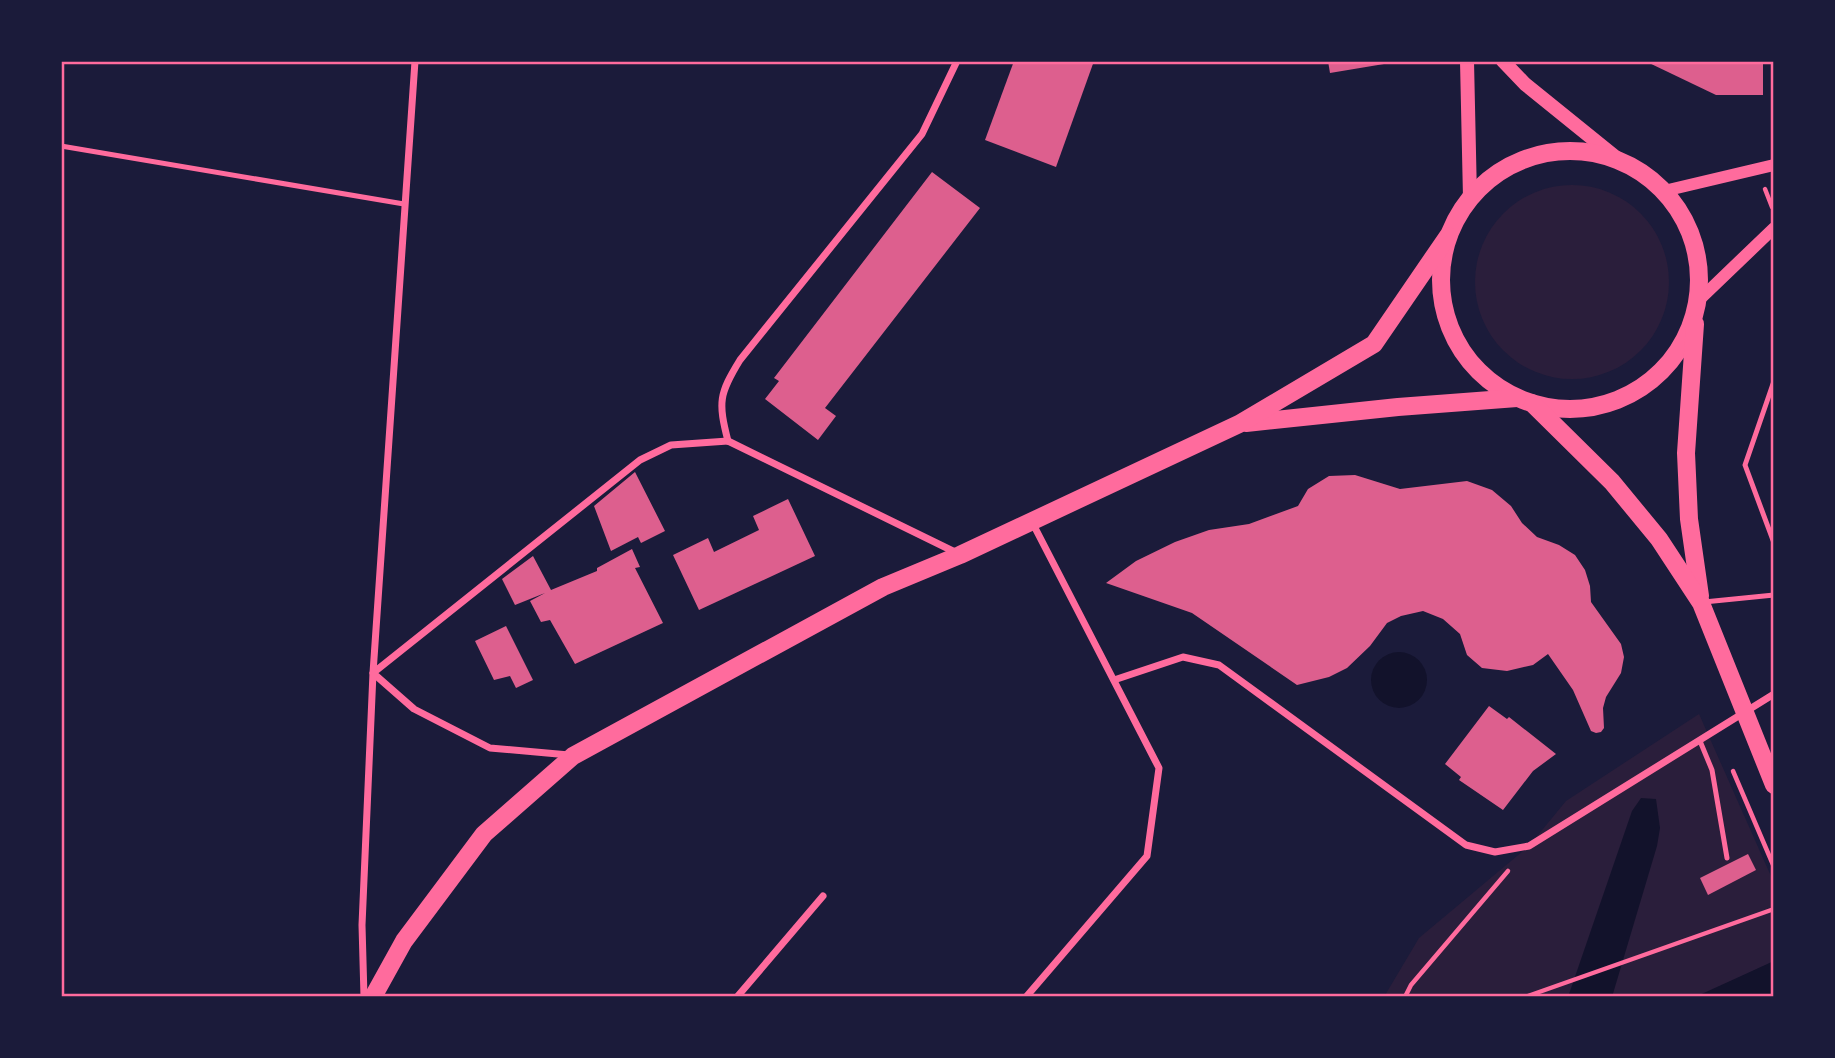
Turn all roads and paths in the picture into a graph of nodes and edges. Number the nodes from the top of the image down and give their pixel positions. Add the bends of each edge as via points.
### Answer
1 (415, 61) edge
2 (957, 61) edge
3 (1467, 61) edge
4 (1503, 61) edge
5 (61, 146) edge
6 (1619, 160) junction
7 (1774, 165) edge
8 (1664, 191) junction
9 (1469, 198) junction
10 (404, 204) junction
11 (1774, 228) edge
12 (1448, 236) junction
13 (1697, 306) junction
14 (1774, 381) edge
15 (1525, 400) junction
16 (1239, 424) junction
17 (729, 441) junction
18 (1032, 521) junction
19 (1774, 543) edge
20 (960, 555) junction
21 (1774, 595) edge
22 (1701, 603) junction
23 (373, 673) junction
24 (1114, 680) junction
25 (1774, 694) edge
26 (1716, 731) junction
27 (1700, 741) junction
28 (573, 756) junction
29 (1774, 785) edge
30 (1529, 846) junction
31 (1727, 858) dead end
32 (1774, 867) edge
33 (823, 896) dead end
34 (1774, 909) edge
35 (364, 997) edge
36 (373, 997) edge
37 (737, 997) edge
38 (1026, 997) edge
39 (1405, 997) edge
40 (1525, 997) edge

1 - 10 street
2 - 17 street via 922,134 723,387 721,415
3 - 9 main road
4 - 6 main road
5 - 10 lane
6 - 8 main road
6 - 9 main road via 1579,151 1538,155 1500,171
7 - 8 street
8 - 13 main road via 1686,223 1698,261
9 - 12 main road
10 - 23 street
11 - 13 street
12 - 15 main road via 1440,273 1444,312 1459,348 1485,377
12 - 16 main road via 1374,344
13 - 15 main road via 1679,350 1651,381 1614,401 1573,409
13 - 22 main road via 1686,453 1689,519
14 - 19 lane via 1745,465
15 - 16 main road via 1398,407
15 - 22 main road via 1612,482 1659,539
16 - 18 main road
17 - 20 street
17 - 23 street via 671,445 640,460
18 - 20 main road
18 - 24 street
20 - 28 main road via 883,587
21 - 22 lane
22 - 29 main road
23 - 28 street via 414,709 490,748
23 - 35 street via 362,925
24 - 30 street via 1183,657 1219,665 1466,845 1495,852
24 - 38 street via 1159,768 1147,856
25 - 26 street
26 - 27 street
26 - 32 path
27 - 30 street
27 - 31 lane via 1712,770
28 - 36 main road via 484,834 404,941
30 - 39 path
33 - 37 street
34 - 40 path

